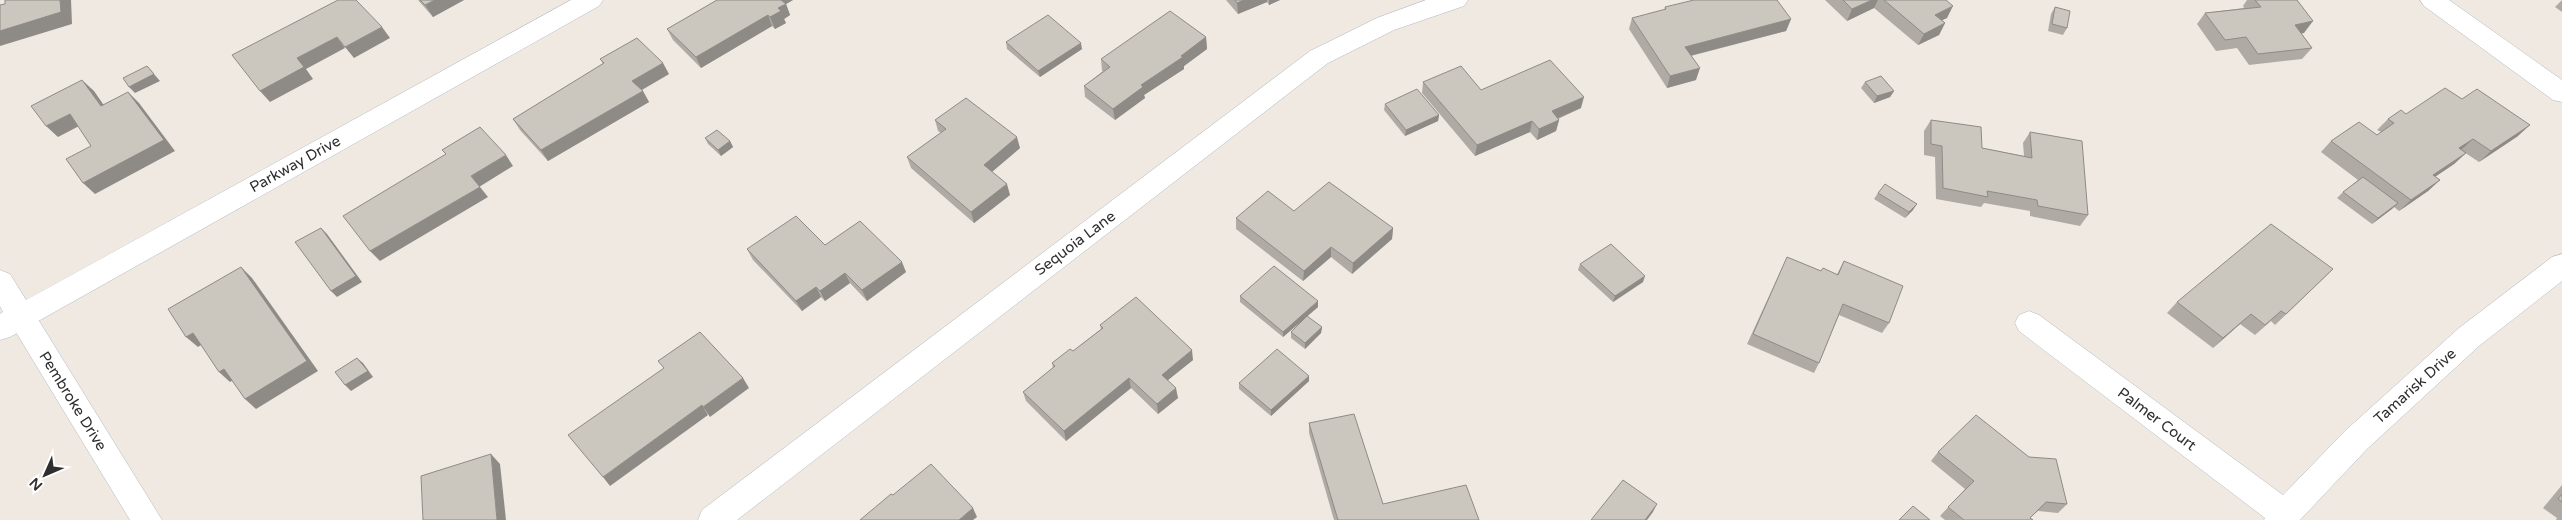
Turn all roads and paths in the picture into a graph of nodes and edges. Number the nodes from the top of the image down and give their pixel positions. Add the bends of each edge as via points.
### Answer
1 (591, 0) edge
2 (1456, 0) edge
3 (2432, 0) edge
4 (2562, 93) edge
5 (2562, 265) edge
6 (0, 282) edge
7 (11, 322) edge
8 (2029, 323) dead end
9 (2282, 517) edge
10 (147, 520) edge
11 (713, 520) edge

1 - 7 street, Parkway Drive
2 - 11 street, Sequoia Lane via 1372,28 1319,57
3 - 4 street
5 - 9 street, Tamarisk Drive via 2469,337 2356,440
6 - 7 street, Pembroke Drive
7 - 10 street, Pembroke Drive
8 - 9 street, Palmer Court

